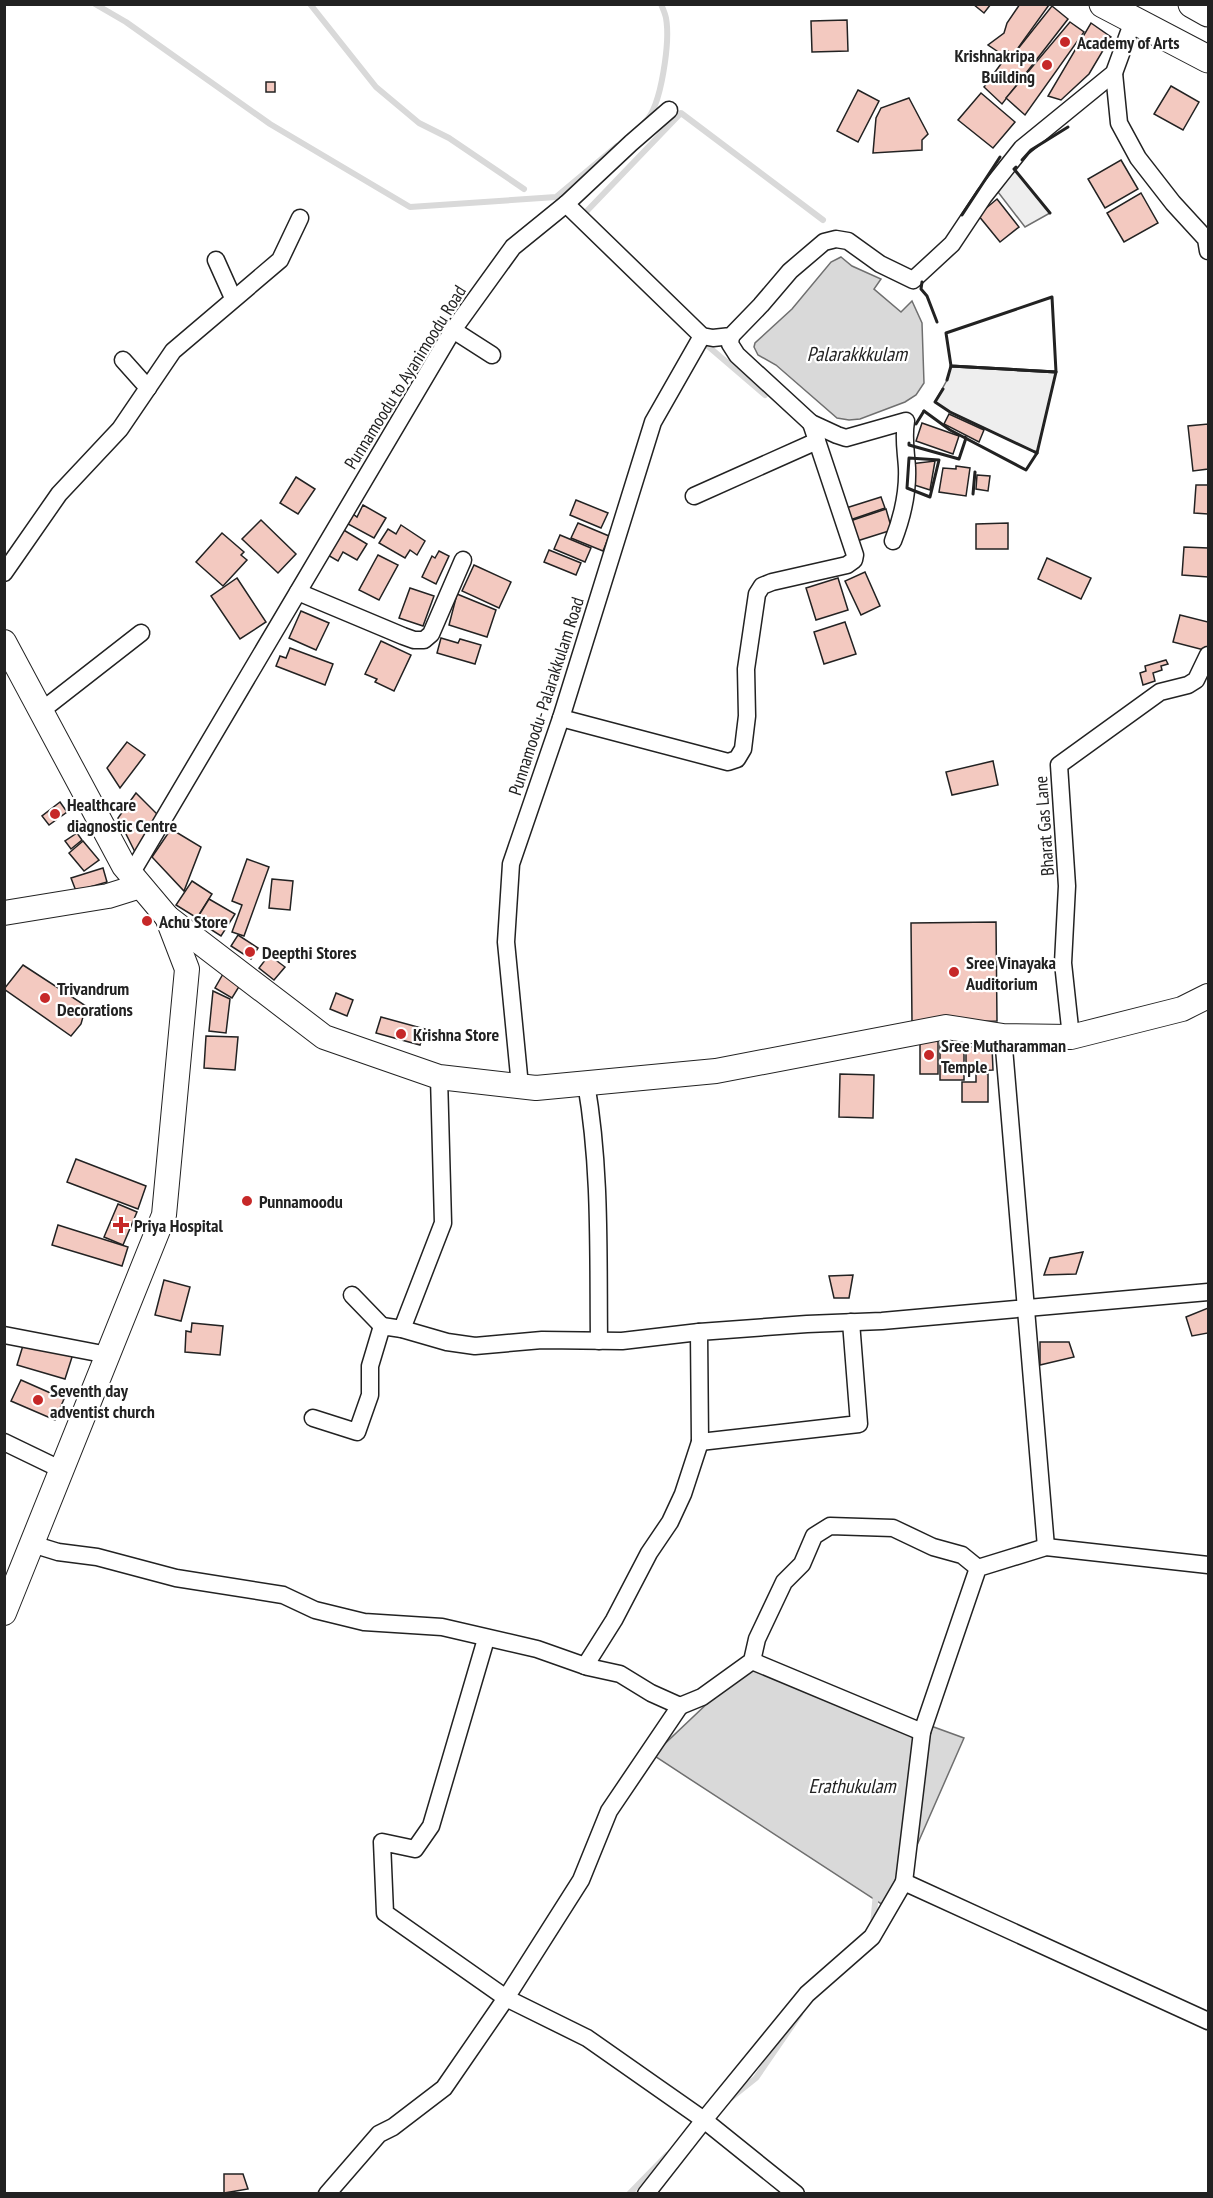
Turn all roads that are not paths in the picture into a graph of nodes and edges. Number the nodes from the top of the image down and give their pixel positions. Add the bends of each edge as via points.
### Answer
1 (1103, 4) edge
2 (1192, 4) edge
3 (1209, 13) edge
4 (1133, 21) junction
5 (1209, 59) edge
6 (1114, 73) junction
7 (669, 110) dead end
8 (566, 204) junction
9 (300, 218) dead end
10 (1209, 251) edge
11 (216, 260) dead end
12 (233, 298) junction
13 (453, 330) junction
14 (731, 336) junction
15 (699, 341) junction
16 (492, 355) dead end
17 (123, 360) dead end
18 (148, 388) junction
19 (811, 423) junction
20 (817, 441) junction
21 (694, 496) dead end
22 (893, 541) dead end
23 (464, 560) dead end
24 (4, 573) edge
25 (298, 592) junction
26 (141, 633) dead end
27 (4, 642) edge
28 (1209, 655) edge
29 (41, 711) junction
30 (561, 718) junction
31 (136, 880) junction
32 (4, 913) edge
33 (167, 917) junction
34 (1209, 996) edge
35 (1003, 1036) junction
36 (1071, 1037) junction
37 (439, 1077) junction
38 (586, 1083) junction
39 (520, 1086) junction
40 (1209, 1292) edge
41 (352, 1295) dead end
42 (1027, 1309) junction
43 (851, 1322) junction
44 (382, 1326) junction
45 (402, 1329) junction
46 (699, 1332) junction
47 (4, 1335) edge
48 (599, 1341) junction
49 (108, 1354) junction
50 (312, 1418) dead end
51 (4, 1442) edge
52 (700, 1442) junction
53 (62, 1470) junction
54 (32, 1544) junction
55 (1046, 1547) junction
56 (1209, 1565) edge
57 (978, 1568) junction
58 (4, 1613) edge
59 (486, 1639) junction
60 (752, 1661) junction
61 (585, 1666) junction
62 (680, 1706) junction
63 (922, 1732) junction
64 (904, 1882) junction
65 (506, 1998) junction
66 (1209, 2021) edge
67 (704, 2120) junction
68 (327, 2193) edge
69 (646, 2193) edge
70 (796, 2193) edge

1 - 4 main road
2 - 3 main road
4 - 5 main road
4 - 6 street
6 - 10 street via 1119,123 1138,158 1206,239
6 - 14 street via 1022,148 952,244 918,278 910,279 890,269 848,241 824,242 790,271
7 - 8 street, Punnamoodu to Ayanimoodu Road
8 - 13 street, Punnamoodu to Ayanimoodu Road via 513,247
8 - 15 street
9 - 12 street via 280,260
11 - 12 street
12 - 18 street via 173,351
13 - 16 street
13 - 25 street, Punnamoodu to Ayanimoodu Road
14 - 15 street
14 - 19 street via 730,344 737,355
15 - 30 street, Punnamoodu- Palarakkulam Road via 652,422
17 - 18 street
18 - 24 street via 120,429 60,494
19 - 20 street
19 - 22 street via 846,438 906,421 906,494
20 - 21 street
20 - 30 street via 854,560 847,565 772,582 762,586 757,594 746,669 745,738 737,759 728,762
23 - 25 street via 431,634 424,640 403,636
25 - 31 street, Punnamoodu to Ayanimoodu Road
26 - 29 street
27 - 29 main road
28 - 36 street, Bharat Gas Lane via 1196,680 1160,692 1059,765 1067,886 1063,963
29 - 31 main road via 124,866
30 - 39 street, Punnamoodu- Palarakkulam Road via 511,864 506,942
31 - 32 main road via 108,896
31 - 33 main road
33 - 37 main road via 324,1037
33 - 49 main road via 188,969 164,1215
34 - 36 main road via 1182,1009
35 - 36 main road
35 - 38 main road via 946,1027 716,1071
35 - 42 street
37 - 39 main road
37 - 45 street via 443,1223
38 - 39 main road
38 - 48 street via 596,1166
40 - 42 street
41 - 44 street
42 - 43 street
42 - 55 street
43 - 46 street
43 - 52 street via 859,1424
44 - 45 street
44 - 50 street via 370,1366 370,1395 357,1432
45 - 48 street via 475,1346 542,1340
46 - 48 street
46 - 52 street
47 - 49 street
49 - 53 main road
51 - 53 street
52 - 61 street via 670,1522
53 - 54 main road
54 - 58 main road
54 - 59 street via 176,1578 283,1595 315,1610 364,1622 442,1627
55 - 56 street
55 - 57 street
57 - 60 street via 962,1555 933,1547 893,1528 830,1526 814,1536 802,1564 784,1582
57 - 63 street
59 - 61 street
59 - 65 street via 431,1826 415,1849 382,1842 385,1913
60 - 62 street via 702,1697
60 - 63 street
61 - 62 street via 620,1674
62 - 65 street via 609,1811 581,1880
63 - 64 street
64 - 66 street
64 - 67 street via 872,1937 807,1994
65 - 67 street via 587,2038
65 - 68 street via 444,2088 379,2134
67 - 69 street
67 - 70 street

